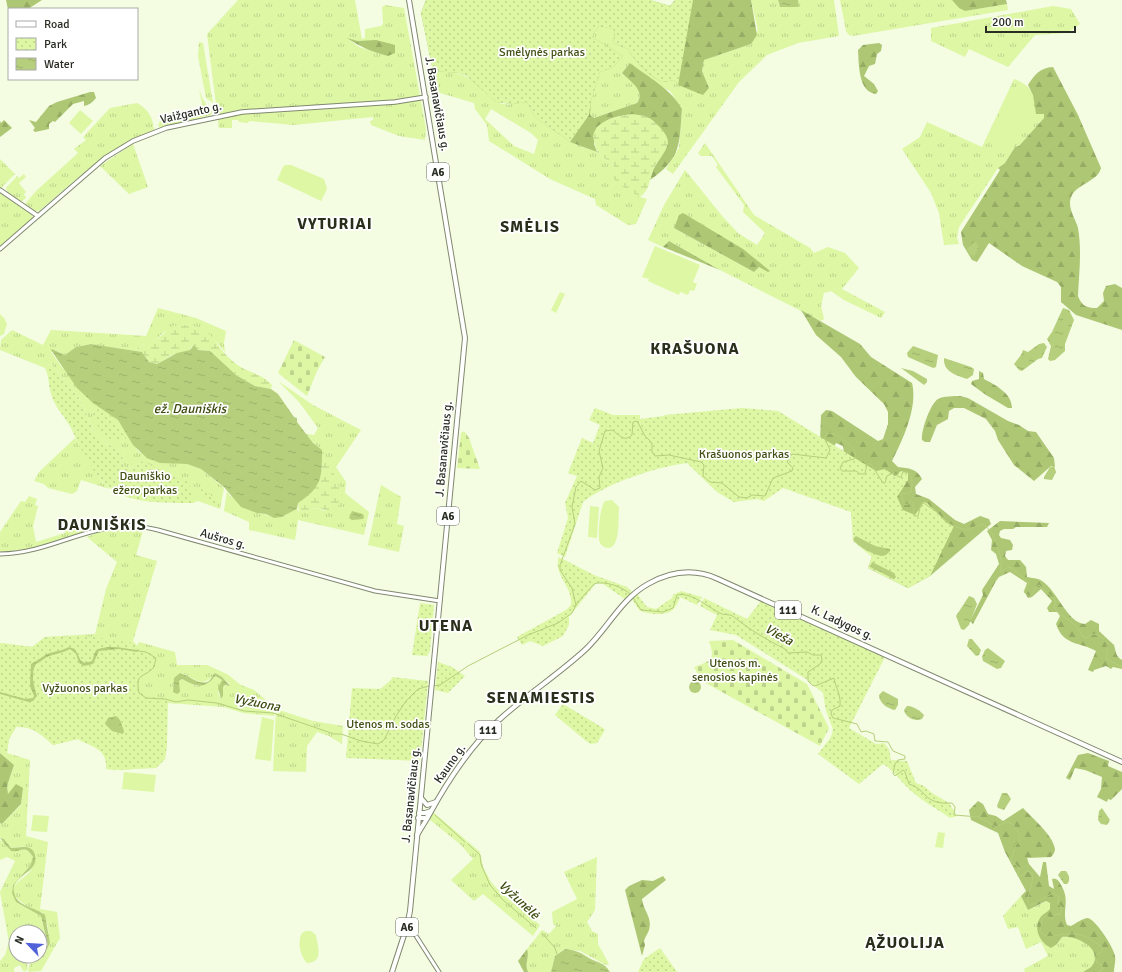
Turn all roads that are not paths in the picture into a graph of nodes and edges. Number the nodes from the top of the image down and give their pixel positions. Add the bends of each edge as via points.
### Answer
1 (409, 0) edge
2 (426, 97) junction
3 (0, 190) edge
4 (38, 216) junction
5 (0, 249) edge
6 (0, 554) edge
7 (440, 601) junction
8 (534, 691) joint
9 (1122, 762) edge
10 (420, 798) junction
11 (437, 802) junction
12 (432, 809) junction
13 (418, 813) junction
14 (429, 815) junction
15 (418, 818) junction
16 (417, 835) junction
17 (407, 926) junction
18 (392, 972) edge
19 (439, 972) edge

1 - 2 main road, J. Basanavičiaus g. / A6
2 - 4 main road, Vaižganto g. via 382,103 242,112 162,129 133,140 105,158
2 - 7 main road, J. Basanavičiaus g. / A6 via 465,338
3 - 4 main road
4 - 5 street, Vaižganto g.
6 - 7 street, Aušros g. via 40,549 111,527 139,526 374,592
7 - 10 main road, J. Basanavičiaus g. / A6
8 - 9 main road, K. Ladygos g. / 111 via 585,650 629,598 649,583 686,571 701,572 815,621
8 - 11 main road, Kauno g. / 111 via 488,730 464,760
10 - 11 main road, Kauno g. via 427,805
10 - 13 main road, J. Basanavičiaus g. / A6
11 - 12 main road, Kauno g. / 111
12 - 13 main road via 425,814
12 - 14 main road, Kauno g.
13 - 15 main road, J. Basanavičiaus g. / A6
14 - 15 main road via 426,818
14 - 16 main road, Kauno g.
15 - 16 main road, J. Basanavičiaus g. / A6
16 - 17 main road, J. Basanavičiaus g. / A6
17 - 18 main road, J. Basanavičiaus g. / A6
17 - 19 street via 411,928

